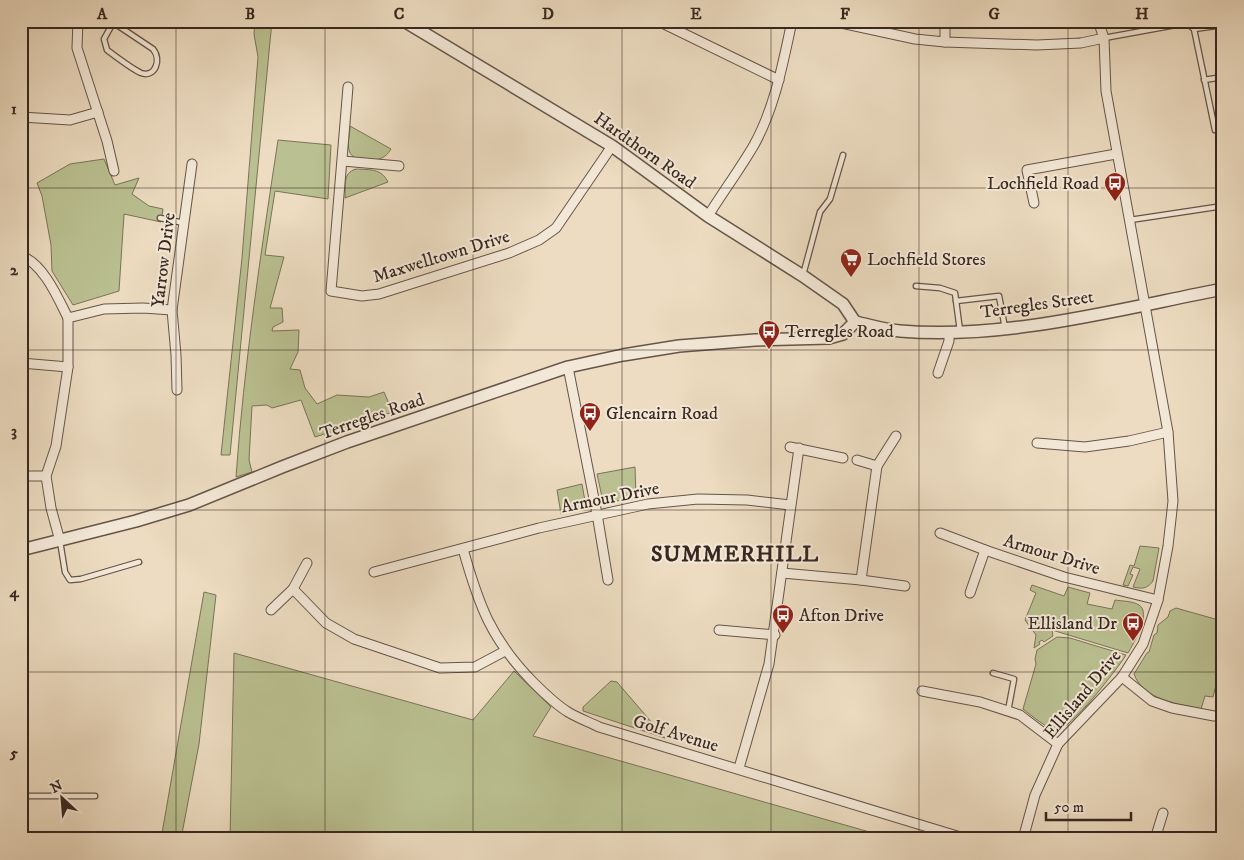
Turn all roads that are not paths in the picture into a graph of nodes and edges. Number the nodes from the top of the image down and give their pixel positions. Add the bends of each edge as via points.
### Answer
1 (78, 21) edge
2 (404, 21) edge
3 (658, 21) edge
4 (792, 21) edge
5 (832, 21) edge
6 (945, 21) edge
7 (1098, 21) edge
8 (114, 22) edge
9 (1223, 24) edge
10 (1194, 30) junction
11 (1104, 38) junction
12 (945, 42) junction
13 (1223, 77) edge
14 (780, 80) junction
15 (1204, 80) junction
16 (348, 87) dead end
17 (98, 112) junction
18 (21, 118) edge
19 (1215, 130) dead end
20 (612, 146) junction
21 (1116, 154) junction
22 (843, 155) dead end
23 (343, 161) junction
24 (192, 164) dead end
25 (399, 166) dead end
26 (114, 171) dead end
27 (1034, 203) dead end
28 (1223, 206) edge
29 (708, 216) junction
30 (160, 218) dead end
31 (1128, 221) junction
32 (184, 223) junction
33 (21, 256) edge
34 (803, 276) junction
35 (916, 286) dead end
36 (1223, 289) edge
37 (956, 301) junction
38 (1144, 304) junction
39 (172, 310) junction
40 (68, 318) junction
41 (855, 322) junction
42 (1005, 328) junction
43 (955, 332) junction
44 (21, 363) edge
45 (68, 367) junction
46 (568, 367) junction
47 (938, 373) dead end
48 (177, 390) dead end
49 (1168, 432) junction
50 (896, 436) dead end
51 (1037, 443) dead end
52 (843, 458) dead end
53 (857, 460) dead end
54 (877, 466) junction
55 (21, 476) edge
56 (46, 476) junction
57 (790, 505) junction
58 (598, 514) junction
59 (940, 532) dead end
60 (60, 541) junction
61 (463, 549) junction
62 (21, 550) edge
63 (985, 550) junction
64 (139, 562) dead end
65 (308, 563) dead end
66 (374, 572) dead end
67 (782, 573) junction
68 (608, 580) dead end
69 (861, 580) junction
70 (906, 586) dead end
71 (293, 589) junction
72 (970, 592) dead end
73 (1158, 600) junction
74 (271, 610) dead end
75 (719, 630) dead end
76 (774, 636) junction
77 (505, 651) junction
78 (993, 673) dead end
79 (1122, 677) junction
80 (922, 691) dead end
81 (1008, 711) junction
82 (1214, 716) dead end
83 (1058, 744) junction
84 (739, 768) junction
85 (21, 796) edge
86 (96, 796) dead end
87 (1163, 813) dead end
88 (967, 839) edge
89 (1023, 839) edge
90 (1155, 839) edge

1 - 17 street via 77,48
2 - 20 street, Hardthorn Road
3 - 14 street
4 - 14 street
5 - 12 street via 915,39
6 - 12 street
7 - 11 street
8 - 8 lane via 104,39 107,50 140,72 153,70 158,60 153,49
9 - 10 lane
10 - 11 lane via 1188,24 1181,24
10 - 15 lane
11 - 12 street via 1081,43 1037,45
11 - 21 street via 1106,91
13 - 15 lane
14 - 29 street via 754,144
15 - 19 lane
16 - 23 street, Maxwelltown Drive
17 - 18 street via 70,120
17 - 26 street
20 - 23 street, Maxwelltown Drive via 556,228 538,240 459,270 362,296 332,291
20 - 29 street, Hardthorn Road
21 - 27 street via 1027,170
21 - 31 street
22 - 34 lane via 830,198 820,212
23 - 25 street
24 - 32 street, Yarrow Drive
28 - 31 lane
29 - 34 street, Hardthorn Road
30 - 32 lane
31 - 38 street
32 - 39 street, Yarrow Drive
33 - 40 street via 35,263
34 - 41 street, Hardthorn Road via 843,304
35 - 37 lane via 955,293
36 - 38 street, Terregles Street
37 - 42 lane via 999,296
37 - 43 lane
38 - 42 street, Terregles Street via 1032,326
38 - 49 street, Ellisland Drive
39 - 40 street via 104,309
39 - 48 street, Yarrow Drive
40 - 45 street
41 - 43 street, Terregles Street via 898,331
41 - 46 street, Terregles Road via 843,334 829,338 679,346
42 - 43 street, Terregles Street
43 - 47 street
44 - 45 street
45 - 56 street via 56,446
46 - 58 street
46 - 60 street, Terregles Road via 347,442 189,506
49 - 51 street via 1085,447
49 - 73 street, Ellisland Drive via 1173,501
50 - 54 street
52 - 57 street via 794,447
53 - 54 street
54 - 69 street
55 - 56 street
56 - 60 street
57 - 58 street, Armour Drive via 698,499
57 - 67 street
58 - 61 street, Armour Drive
58 - 68 street
59 - 63 street, Armour Drive
60 - 62 street, Terregles Road
60 - 64 lane via 65,572 70,580
61 - 66 street, Armour Drive
61 - 77 street, Golf Avenue via 476,596
63 - 72 street
63 - 73 street, Armour Drive via 1064,576
65 - 71 street
67 - 69 street
67 - 76 street
69 - 70 street
71 - 74 street
71 - 77 street via 326,622 354,639 440,668 475,667
73 - 79 street, Ellisland Drive via 1143,644
75 - 76 street
76 - 84 street via 770,664
77 - 84 street, Golf Avenue via 549,698 599,727
78 - 81 lane via 1014,679
79 - 82 street via 1152,701
79 - 83 street, Ellisland Drive
80 - 81 street
81 - 83 street via 1020,715
83 - 89 street, Ellisland Drive via 1035,794
84 - 88 street, Golf Avenue
85 - 86 lane
87 - 90 street

